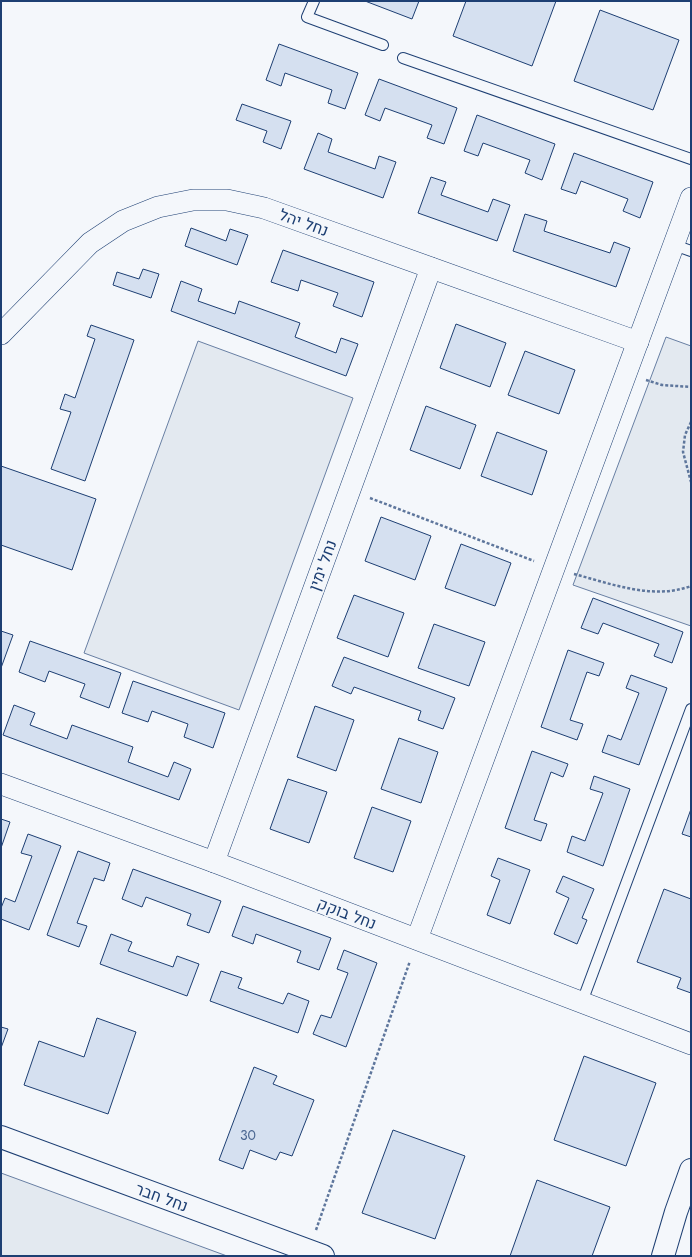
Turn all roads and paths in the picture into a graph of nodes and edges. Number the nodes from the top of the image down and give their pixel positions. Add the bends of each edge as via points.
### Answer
1 (314, 1) edge
2 (383, 45) dead end
3 (403, 58) dead end
4 (691, 159) edge
5 (691, 198) edge
6 (682, 248) edge
7 (431, 268) junction
8 (1, 334) edge
9 (638, 342) junction
10 (626, 374) junction
11 (691, 387) edge
12 (691, 422) edge
13 (691, 482) edge
14 (350, 490) junction
15 (554, 569) junction
16 (691, 586) edge
17 (691, 709) edge
18 (1, 784) edge
19 (214, 862) junction
20 (417, 939) junction
21 (582, 1002) junction
22 (691, 1044) edge
23 (1, 1137) edge
24 (691, 1170) edge
25 (676, 1212) junction
26 (312, 1254) edge
27 (652, 1256) edge
28 (663, 1256) edge

1 - 2 lane via 307,16
3 - 4 lane
5 - 6 street
6 - 9 street
7 - 8 street, נחל יהל via 264,208 227,200 193,200 158,208 123,221 90,243
7 - 9 street, נחל יהל
7 - 14 street, נחל ימין
9 - 10 street
10 - 11 path via 662,385
10 - 15 street
12 - 13 path via 685,435 683,452
14 - 15 path
14 - 19 street, נחל ימין
15 - 16 path via 637,590 658,592
15 - 20 street
17 - 21 lane
18 - 19 street, נחל בוקק
19 - 20 street, נחל בוקק
20 - 21 street, נחל בוקק
20 - 26 path
21 - 22 street, נחל בוקק
23 - 26 street, נחל חבר
24 - 25 street
25 - 27 street
25 - 28 street

